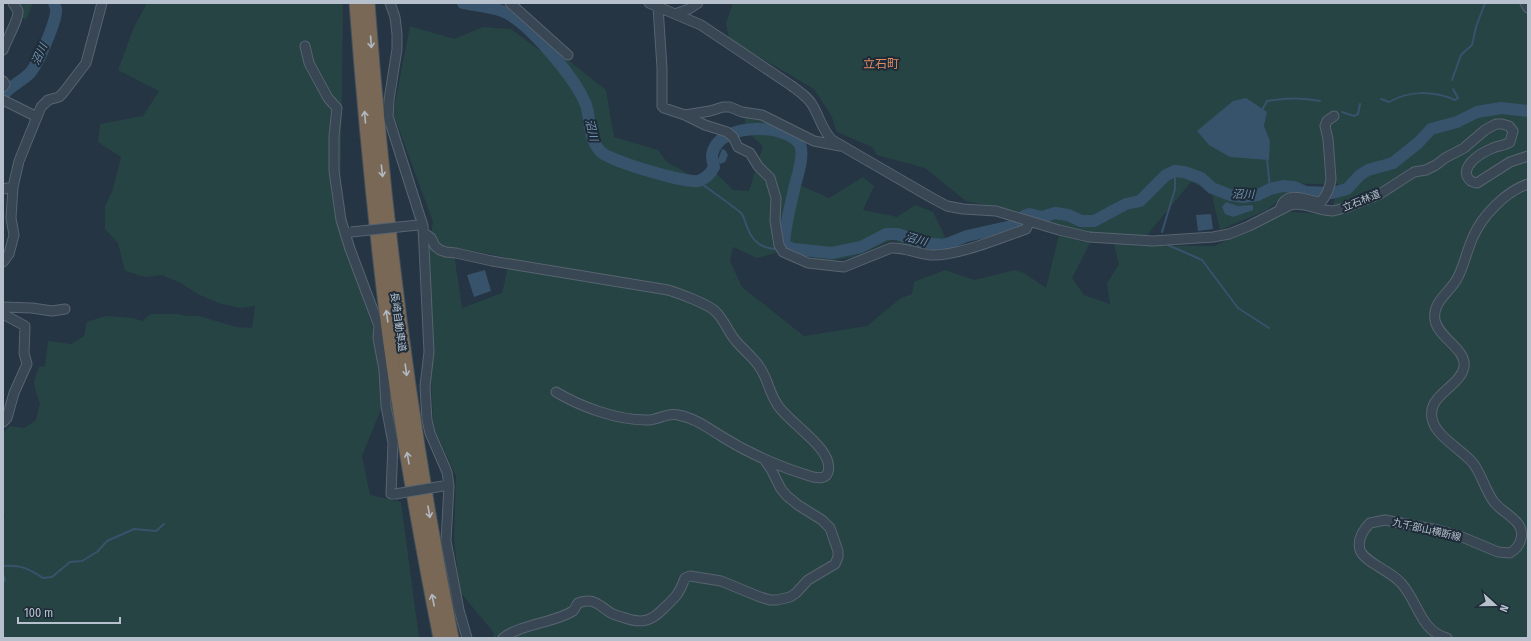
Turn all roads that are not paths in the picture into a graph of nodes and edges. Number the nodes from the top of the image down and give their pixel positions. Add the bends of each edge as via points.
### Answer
1 (13, 3) edge
2 (102, 3) edge
3 (356, 3) edge
4 (368, 3) edge
5 (390, 3) edge
6 (510, 3) edge
7 (649, 3) edge
8 (698, 3) edge
9 (1525, 3) edge
10 (658, 7) junction
11 (1528, 8) edge
12 (675, 14) junction
13 (305, 46) dead end
14 (3, 50) edge
15 (568, 54) dead end
16 (3, 81) edge
17 (3, 87) edge
18 (4, 100) edge
19 (685, 115) junction
20 (1334, 116) dead end
21 (37, 117) junction
22 (841, 146) junction
23 (1528, 156) edge
24 (1528, 184) edge
25 (13, 187) junction
26 (3, 188) edge
27 (1280, 209) junction
28 (1030, 221) junction
29 (421, 228) junction
30 (348, 233) junction
31 (3, 262) edge
32 (3, 307) edge
33 (64, 309) dead end
34 (3, 314) edge
35 (556, 392) dead end
36 (3, 422) edge
37 (764, 459) junction
38 (446, 486) junction
39 (440, 638) edge
40 (452, 638) edge
41 (468, 638) edge
42 (503, 638) edge
43 (1447, 638) edge

1 - 14 street via 18,14
2 - 21 street via 86,63 59,97 48,100 41,107
39 -> 3 highway, 長崎自動車道 via 406,445 384,297
4 -> 40 highway, 長崎自動車道 via 383,179 405,365
5 - 29 street via 395,17 397,49 388,116
6 - 15 street
7 - 10 street
8 - 12 street
9 - 11 street
10 - 12 street
10 - 19 street via 662,106
12 - 22 street via 701,25 806,97 813,105 826,134
13 - 30 street via 315,75 336,108 334,170 341,220
16 - 17 street
18 - 21 street
19 - 22 street via 730,107 762,115 814,141
19 - 28 street via 730,134 738,147 750,153 770,178 776,198 775,221 779,245 783,252 808,263 844,267 895,248 931,255 952,253 1026,229
20 - 27 street via 1327,120 1325,126 1331,185 1323,199 1321,202 1293,196 1282,202
21 - 25 street via 19,161
22 - 28 street, 立石林道 via 947,206 996,211
23 - 27 street, 立石林道 via 1510,162 1477,183 1468,179 1466,173 1469,165 1478,156 1510,142 1513,130 1509,126 1496,124 1436,165 1414,172 1380,194 1360,203 1333,211 1295,204
24 - 43 street, 九千部山横断線 via 1507,195 1486,214 1478,226 1458,277 1438,301 1435,311 1437,327 1461,353 1464,366 1457,380 1436,400 1432,416 1437,428 1474,464 1499,508 1517,522 1522,536 1519,544 1510,553 1498,552 1438,530 1385,520 1370,523 1360,535 1360,548 1365,558 1393,575 1405,588 1429,629
25 - 26 street
25 - 31 street via 11,218 14,235 9,254
27 - 28 street, 立石林道 via 1229,234 1213,238 1153,241 1089,237
29 - 30 street, bridge
29 - 37 street via 435,246 446,252 668,290 715,310 736,341 762,371 777,406 826,456 829,470 826,477 813,478
29 - 38 street via 429,352 425,386 426,420 447,472
30 - 38 street, bridge via 379,326 378,338 384,370 386,406 393,443 391,494
32 - 33 street via 52,311
34 - 36 street via 25,326 24,353 27,364 14,393 7,418
35 - 37 street via 569,400 620,418 648,421 673,414 683,416 697,421
37 - 42 street via 781,489 830,528 837,547 838,557 835,564 808,580 796,593 785,599 770,600 721,581 690,576 686,578 673,601 652,619 629,619 611,613 597,603 585,600 578,603 574,610
38 - 41 street via 446,541 459,610

